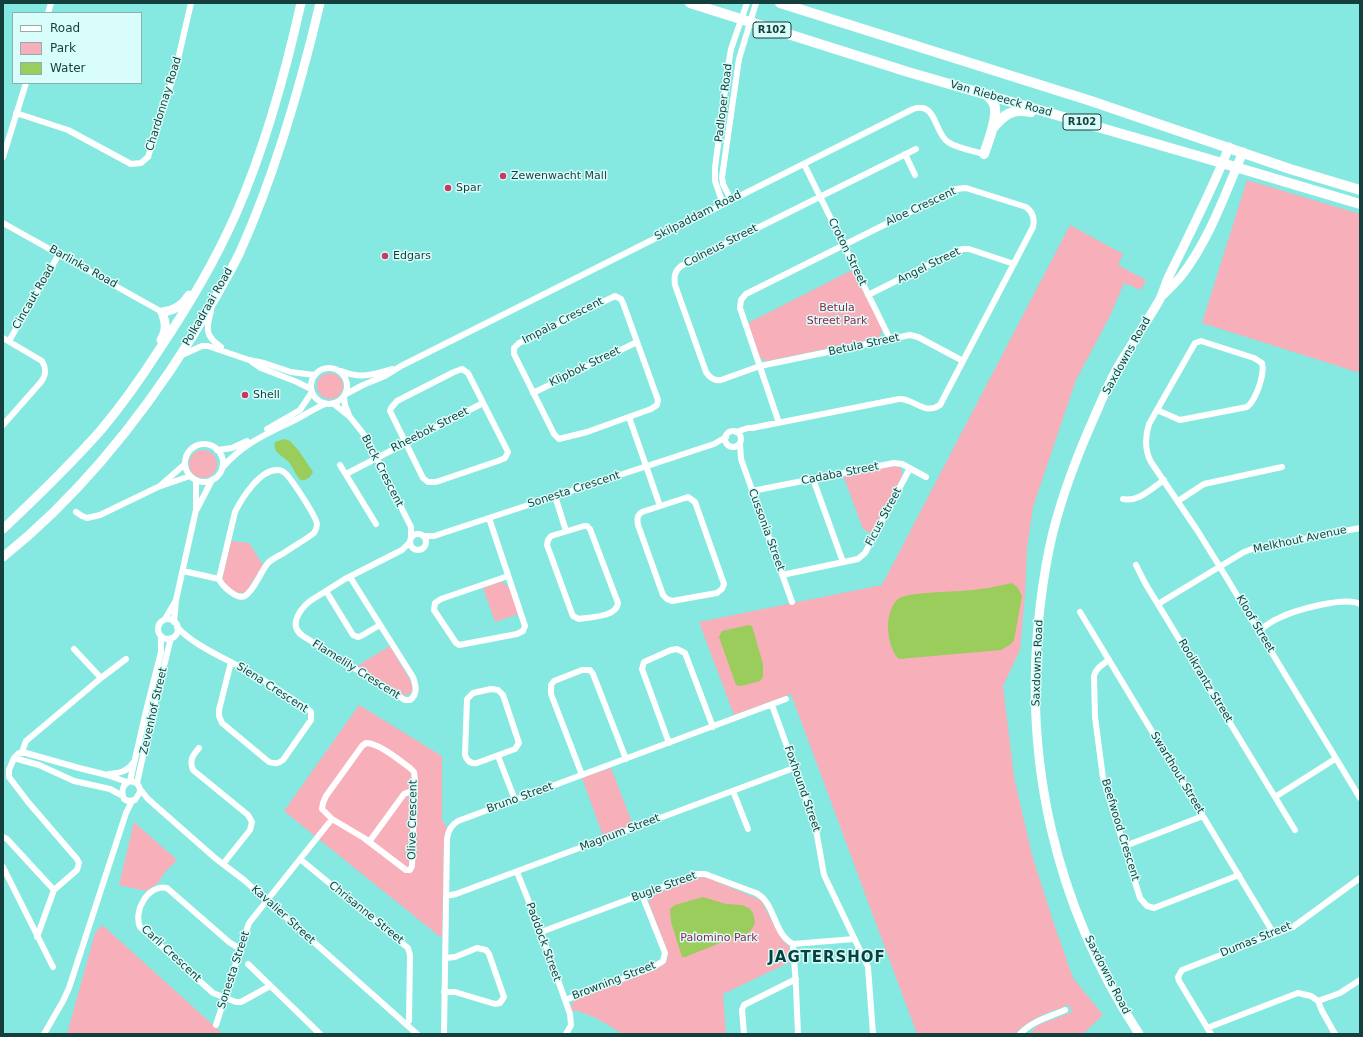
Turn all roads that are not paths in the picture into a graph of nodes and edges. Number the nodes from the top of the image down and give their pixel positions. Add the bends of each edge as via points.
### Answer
1 (191, 3) edge
2 (301, 3) edge
3 (320, 3) edge
4 (690, 3) edge
5 (747, 3) edge
6 (756, 3) edge
7 (780, 3) edge
8 (746, 21) junction
9 (26, 84) edge
10 (986, 94) junction
11 (16, 113) junction
12 (1069, 118) junction
13 (992, 129) junction
14 (1229, 147) junction
15 (916, 149) dead end
16 (1243, 152) junction
17 (905, 154) junction
18 (984, 154) joint
19 (3, 157) edge
20 (1222, 163) junction
21 (804, 164) junction
22 (1237, 167) junction
23 (915, 175) dead end
24 (1360, 190) edge
25 (820, 197) junction
26 (730, 200) junction
27 (723, 204) junction
28 (1360, 204) edge
29 (3, 222) edge
30 (843, 245) junction
31 (218, 251) junction
32 (59, 254) junction
33 (1014, 264) junction
34 (868, 295) junction
35 (1161, 297) junction
36 (214, 300) junction
37 (162, 312) junction
38 (890, 339) junction
39 (6, 340) edge
40 (637, 342) junction
41 (227, 351) junction
42 (180, 355) junction
43 (249, 360) junction
44 (964, 361) junction
45 (401, 366) junction
46 (760, 366) junction
47 (340, 371) junction
48 (314, 376) junction
49 (138, 382) junction
50 (311, 391) junction
51 (534, 393) junction
52 (345, 396) junction
53 (483, 403) junction
54 (325, 404) junction
55 (334, 404) junction
56 (1157, 410) junction
57 (350, 417) junction
58 (629, 417) junction
59 (780, 423) junction
60 (3, 425) edge
61 (752, 428) junction
62 (736, 432) junction
63 (740, 441) junction
64 (406, 443) junction
65 (728, 443) junction
66 (217, 450) junction
67 (376, 458) junction
68 (741, 459) junction
69 (185, 464) junction
70 (340, 465) dead end
71 (645, 467) junction
72 (1282, 467) dead end
73 (222, 468) junction
74 (910, 468) junction
75 (346, 474) junction
76 (190, 476) junction
77 (926, 477) dead end
78 (813, 479) junction
79 (196, 480) junction
80 (212, 480) junction
81 (1164, 480) junction
82 (158, 487) junction
83 (752, 491) junction
84 (555, 496) junction
85 (1123, 499) dead end
86 (1178, 501) junction
87 (660, 506) junction
88 (196, 510) junction
89 (76, 512) dead end
90 (489, 518) junction
91 (376, 524) dead end
92 (410, 527) junction
93 (1360, 528) edge
94 (3, 529) edge
95 (566, 531) junction
96 (421, 535) junction
97 (434, 536) junction
98 (411, 543) junction
99 (426, 543) junction
100 (3, 557) edge
101 (843, 562) junction
102 (1136, 565) dead end
103 (1220, 567) junction
104 (183, 571) junction
105 (782, 575) junction
106 (508, 576) junction
107 (350, 577) junction
108 (219, 579) junction
109 (326, 591) junction
110 (176, 600) junction
111 (792, 602) dead end
112 (1158, 604) junction
113 (1360, 604) edge
114 (1080, 612) dead end
115 (165, 619) junction
116 (176, 624) junction
117 (380, 625) junction
118 (1258, 631) junction
119 (184, 635) junction
120 (161, 636) junction
121 (173, 637) junction
122 (74, 649) dead end
123 (126, 659) dead end
124 (1109, 660) junction
125 (231, 662) junction
126 (101, 678) junction
127 (786, 699) dead end
128 (772, 705) junction
129 (713, 727) junction
130 (669, 743) junction
131 (199, 748) dead end
132 (22, 752) junction
133 (498, 756) junction
134 (14, 758) junction
135 (626, 759) junction
136 (1335, 759) junction
137 (136, 760) junction
138 (794, 768) junction
139 (107, 774) junction
140 (582, 775) junction
141 (129, 781) junction
142 (139, 786) junction
143 (415, 791) junction
144 (733, 791) junction
145 (124, 797) junction
146 (1274, 797) junction
147 (1360, 798) edge
148 (135, 799) junction
149 (148, 799) junction
150 (516, 800) junction
151 (126, 814) junction
152 (1203, 816) junction
153 (332, 819) junction
154 (748, 829) dead end
155 (1295, 830) dead end
156 (3, 837) edge
157 (369, 842) junction
158 (1125, 846) junction
159 (300, 859) junction
160 (223, 864) junction
161 (3, 867) edge
162 (516, 872) junction
163 (1239, 875) junction
164 (1360, 878) edge
165 (54, 890) junction
166 (642, 894) junction
167 (446, 896) junction
168 (267, 900) junction
169 (541, 932) junction
170 (1274, 934) junction
171 (37, 937) junction
172 (854, 939) junction
173 (793, 944) junction
174 (240, 949) junction
175 (445, 958) junction
176 (248, 964) dead end
177 (53, 967) dead end
178 (796, 979) junction
179 (1360, 980) edge
180 (270, 986) junction
181 (444, 992) junction
182 (225, 998) junction
183 (565, 1000) junction
184 (1318, 1001) junction
185 (1065, 1010) dead end
186 (406, 1024) junction
187 (216, 1026) dead end
188 (1207, 1028) junction
189 (44, 1034) edge
190 (320, 1034) edge
191 (417, 1034) edge
192 (444, 1034) edge
193 (566, 1034) edge
194 (744, 1034) edge
195 (798, 1034) edge
196 (873, 1034) edge
197 (1020, 1034) edge
198 (1139, 1034) edge
199 (1211, 1034) edge
200 (1335, 1034) edge

1 - 11 street, Chardonnay Road via 176,68 148,157 141,163 131,164 68,130
2 - 31 main road, Polkadraai Road via 280,88 263,142 235,216
3 - 36 main road, Polkadraai Road via 297,96 271,176 239,253
4 - 8 main road, Van Riebeeck Road / R102
5 - 8 street, Padloper Road
6 - 8 street, Padloper Road
7 - 14 main road, R102
8 - 10 main road, Van Riebeeck Road / R102
8 - 26 street, Padloper Road via 722,177
8 - 27 street, Padloper Road via 731,49 714,176
9 - 11 street
10 - 12 main road, Van Riebeeck Road / R102
10 - 13 main road via 995,107
11 - 19 street
12 - 13 main road via 1010,112
12 - 20 main road, Van Riebeeck Road / R102
13 - 18 main road
14 - 16 main road, R102
14 - 20 main road, Saxdowns Road
15 - 17 street, Colneus Street
16 - 22 main road, Saxdowns Road
16 - 24 main road, R102
17 - 23 street
17 - 25 street, Colneus Street
18 - 21 street, Skilpaddam Road via 949,143 930,112 918,107
20 - 22 main road, Van Riebeeck Road / R102
20 - 35 main road, Saxdowns Road
21 - 25 street, Croton Street
21 - 26 street, Skilpaddam Road
22 - 28 main road, Van Riebeeck Road / R102
22 - 35 main road, Saxdowns Road via 1200,249 1181,276
25 - 30 street, Croton Street
25 - 46 street, Colneus Street via 681,266 675,272 675,285 708,375 721,380
26 - 27 street, Skilpaddam Road
27 - 45 street, Skilpaddam Road
29 - 32 street, Barlinka Road
30 - 33 street, Aloe Crescent via 952,190 966,188 1026,207 1031,212 1033,227
30 - 34 street, Croton Street
30 - 46 street, Aloe Crescent via 743,297 740,308
31 - 37 main road via 187,298 173,310
31 - 49 main road, Polkadraai Road via 186,308
32 - 37 street, Barlinka Road
32 - 39 street, Cincaut Road
33 - 34 street, Angel Street via 963,248
33 - 44 street, Aloe Crescent
34 - 38 street, Croton Street
35 - 198 main road, Saxdowns Road via 1114,374 1068,480 1044,576 1037,634 1035,698 1038,756 1049,819 1064,878 1089,943
36 - 41 street via 207,324 209,335 213,342
36 - 42 main road, Polkadraai Road
37 - 49 main road via 166,325 165,333
38 - 44 street, Betula Street via 916,336
38 - 46 street, Betula Street
39 - 60 street, Cincaut Road via 42,361 45,375
40 - 51 street, Klipbok Street
40 - 51 street, Impala Crescent via 621,299 613,297 597,304 516,345 514,354
40 - 58 street, Impala Crescent via 658,403 651,409
41 - 42 street via 202,346
41 - 43 street
42 - 100 main road, Polkadraai Road via 106,457 41,524
43 - 48 street
43 - 50 street
44 - 59 street, Aloe Crescent via 942,402 933,409 899,399
45 - 47 street, Skilpaddam Road via 371,376 354,376
45 - 52 street, Skilpaddam Road
46 - 59 street, Aloe Crescent
47 - 48 street via 326,368
47 - 52 street via 346,379 348,389
48 - 50 street
49 - 94 main road, Polkadraai Road via 76,458
50 - 54 street
50 - 66 street via 303,406 293,415 238,445
51 - 58 street, Impala Crescent via 554,434 560,439
52 - 55 street
52 - 57 street via 345,405
53 - 64 street, Rheebok Street
53 - 64 street via 468,373 462,369 404,397 394,403 390,411
53 - 64 street via 507,449 508,452 502,459 436,482 428,482 423,478
54 - 55 street
54 - 73 street via 257,438 235,453
55 - 57 street
56 - 56 street via 1194,343 1201,341 1262,363 1263,370 1256,396 1247,407 1180,420
56 - 81 street, Kloof Street via 1146,433 1147,452
57 - 67 street, Buck Crescent
58 - 71 street
59 - 61 street, Aloe Crescent
61 - 62 street, Aloe Crescent
61 - 63 street
62 - 63 street
62 - 65 street, Aloe Crescent via 730,432
63 - 65 street via 737,446
63 - 68 street, Cussonia Street
64 - 67 street, Rheebok Street
65 - 68 street, Cussonia Street
65 - 71 street, Sonesta Crescent via 714,444
66 - 69 street via 208,445 195,447 188,454
66 - 73 street via 222,458
67 - 75 street, Rheebok Street
67 - 92 street, Buck Crescent
68 - 83 street, Cussonia Street
69 - 76 street
69 - 82 street
70 - 75 street
71 - 84 street, Sonesta Crescent
71 - 87 street
72 - 86 street via 1204,484
73 - 80 street
74 - 77 street, Cadaba Street
74 - 78 street, Cadaba Street via 894,463
74 - 101 street, Ficus Street via 863,555 858,559
75 - 91 street
76 - 79 street
76 - 82 street
78 - 83 street, Cadaba Street
78 - 101 street
79 - 80 street
79 - 88 street, Zevenhof Street
80 - 88 street, Zevenhof Street
81 - 85 street via 1139,497
81 - 86 street, Kloof Street
82 - 89 street via 100,515 87,518
83 - 105 street, Cussonia Street
84 - 90 street, Sonesta Crescent
84 - 95 street
86 - 103 street, Kloof Street
87 - 87 street via 688,497 695,502 723,582 720,591 676,601 667,599 637,522 640,514
88 - 104 street, Zevenhof Street
90 - 97 street, Sonesta Crescent
90 - 106 street
92 - 96 street, Buck Crescent
92 - 98 street, Buck Crescent
93 - 103 street, Melkhout Avenue via 1252,549
95 - 95 street via 551,536 547,545 573,616 579,619 614,612 618,603 590,529 584,526
96 - 97 street, Sonesta Crescent
96 - 98 street via 414,535
96 - 99 street
97 - 99 street, Sonesta Crescent
98 - 99 street via 420,549
98 - 107 street
101 - 105 street, Ficus Street
102 - 112 street, Rooikrantz Street
103 - 112 street, Melkhout Avenue
103 - 118 street, Kloof Street
104 - 108 street
104 - 110 street, Zevenhof Street
105 - 111 street, Cussonia Street
106 - 106 street via 525,624 524,629 517,634 459,645 456,643 434,610 435,603
107 - 109 street, Flamelily Crescent
107 - 117 street, Flamelily Crescent
108 - 108 street via 227,590 245,596 270,561 316,530 315,517 283,472 272,471 259,479 240,502 235,512
109 - 117 street via 353,635 361,636
109 - 117 street, Flamelily Crescent via 310,601 295,620 299,634 404,700 410,700 416,692 416,684
110 - 115 street, Zevenhof Street
110 - 116 street, Zevenhof Street
112 - 146 street, Rooikrantz Street
113 - 118 street via 1348,601 1307,609 1280,617
114 - 124 street, Swarthout Street
115 - 116 street
115 - 120 street, Zevenhof Street via 158,626
116 - 119 street, Siena Crescent
116 - 121 street, Zevenhof Street
118 - 136 street, Kloof Street
119 - 121 street
119 - 125 street, Siena Crescent
120 - 121 street
120 - 137 street, Zevenhof Street via 161,652
121 - 142 street, Zevenhof Street via 153,710
122 - 126 street
123 - 126 street
124 - 152 street, Swarthout Street
124 - 158 street, Beefwood Crescent via 1095,671 1095,717 1103,778
125 - 125 street, Siena Crescent via 311,712 311,720 279,763 269,762 222,723 219,710
126 - 132 street via 26,741
127 - 128 street, Bruno Street
128 - 129 street, Bruno Street
128 - 138 street, Foxhound Street
129 - 130 street, Bruno Street
129 - 130 street via 685,653 677,649 671,650 644,662 642,668
130 - 135 street, Bruno Street
131 - 160 street via 192,758 193,770 248,815 252,822 250,830
132 - 134 street
132 - 139 street
133 - 133 street via 515,749 519,743 503,695 495,689 473,693 466,701 466,757 475,764
133 - 150 street
134 - 145 street via 39,765 74,781 110,789
134 - 165 street via 9,770 10,777 79,863 77,870
135 - 140 street, Bruno Street
135 - 140 street via 594,674 590,670 582,670 554,681 550,688
136 - 146 street
136 - 147 street, Kloof Street
137 - 139 street via 127,770
137 - 141 street, Zevenhof Street
138 - 144 street, Magnum Street
138 - 172 street, Foxhound Street via 816,824 824,875
139 - 141 street
140 - 150 street, Bruno Street
141 - 142 street
141 - 145 street, Zevenhof Street via 123,789
142 - 148 street, Zevenhof Street
142 - 149 street, Kavalier Street
143 - 153 street, Olive Crescent via 414,772 410,768 371,743 366,743 323,803 322,809
143 - 157 street via 404,794
143 - 157 street, Olive Crescent via 410,870 406,870
144 - 154 street
144 - 162 street, Magnum Street
145 - 148 street
145 - 151 street
146 - 155 street, Rooikrantz Street
148 - 149 street
148 - 151 street, Zevenhof Street
149 - 160 street, Kavalier Street
150 - 167 street, Bruno Street via 458,821 451,827 448,834
151 - 189 street, Zevenhof Street via 69,988
152 - 158 street
152 - 163 street, Swarthout Street
153 - 157 street, Olive Crescent
153 - 159 street, Sonesta Street
156 - 165 street via 8,839
158 - 163 street, Beefwood Crescent via 1140,898 1150,908
159 - 168 street, Sonesta Street
159 - 186 street, Chrisanne Street via 408,948 409,1021
160 - 168 street, Kavalier Street
161 - 171 street
162 - 167 street, Magnum Street
162 - 169 street, Paddock Street
163 - 170 street, Swarthout Street
164 - 170 street, Dumas Street via 1293,927
165 - 171 street
166 - 169 street, Bugle Street
166 - 173 street, Bugle Street via 697,874 709,875 762,897 784,938
166 - 183 street, Browning Street via 665,953 663,961 652,968
167 - 175 street, Bruno Street
168 - 174 street, Sonesta Street via 249,923
168 - 186 street, Kavalier Street
169 - 183 street, Paddock Street
170 - 188 street, Dumas Street via 1187,968 1179,974 1179,981
171 - 177 street
172 - 173 street
172 - 196 street, Foxhound Street via 868,967
173 - 178 street
174 - 182 street, Sonesta Street
174 - 182 street, Carli Crescent via 167,888 159,888 142,901 138,919 141,929 213,993
175 - 181 street, Bruno Street
175 - 181 street via 455,957 477,948 486,950 504,997 500,1003 495,1004 455,992
176 - 180 street
178 - 194 street via 744,1005
178 - 195 street
179 - 184 street via 1340,993
180 - 182 street, Carli Crescent via 241,1002
180 - 190 street
181 - 192 street, Bruno Street
182 - 187 street, Sonesta Street
183 - 193 street, Paddock Street via 571,1020
184 - 188 street via 1311,996 1298,993
184 - 200 street
185 - 197 street via 1036,1022
186 - 191 street, Kavalier Street
188 - 199 street

